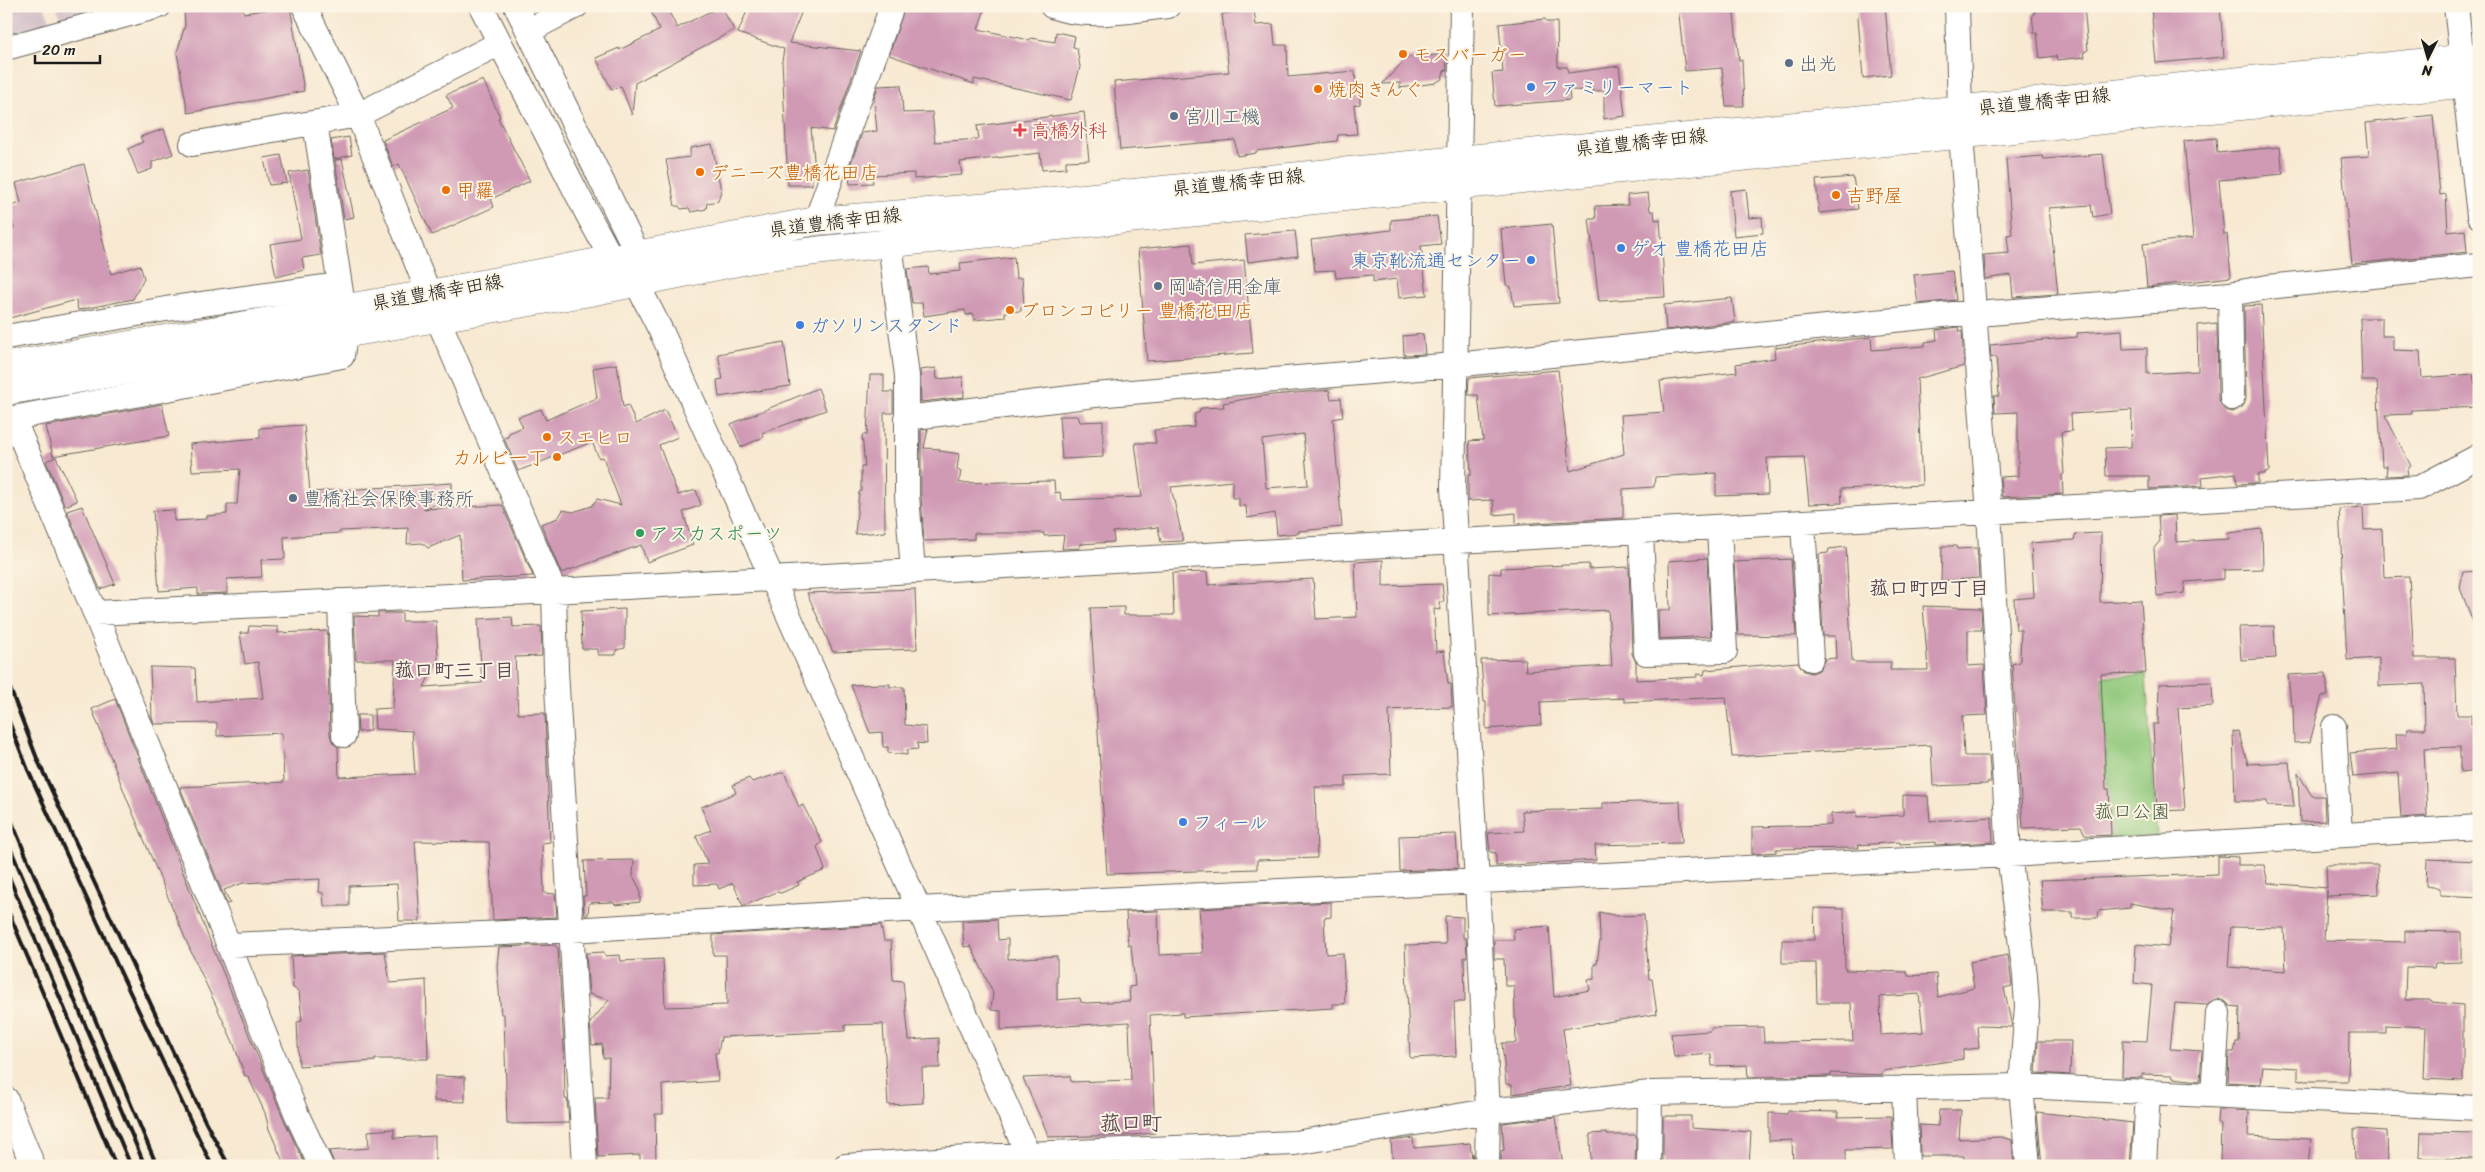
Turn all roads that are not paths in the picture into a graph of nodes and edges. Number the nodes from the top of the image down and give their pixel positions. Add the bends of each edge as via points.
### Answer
1 (159, 6) edge
2 (304, 6) edge
3 (481, 6) edge
4 (516, 6) edge
5 (576, 6) edge
6 (892, 6) edge
7 (1052, 6) edge
8 (1168, 6) edge
9 (1462, 6) edge
10 (1957, 6) edge
11 (2456, 6) edge
12 (1081, 9) edge
13 (528, 30) junction
14 (500, 43) junction
15 (6, 48) edge
16 (2471, 71) edge
17 (358, 115) junction
18 (1960, 122) junction
19 (315, 123) junction
20 (192, 144) dead end
21 (1459, 173) junction
22 (2479, 216) edge
23 (816, 221) junction
24 (890, 242) junction
25 (625, 258) junction
26 (2479, 265) edge
27 (636, 282) junction
28 (429, 294) junction
29 (2230, 294) junction
30 (343, 309) junction
31 (1973, 312) junction
32 (438, 319) junction
33 (6, 337) edge
34 (1454, 365) junction
35 (6, 366) edge
36 (6, 391) edge
37 (2232, 398) dead end
38 (906, 418) junction
39 (2479, 456) edge
40 (1989, 513) junction
41 (1803, 523) junction
42 (1719, 527) junction
43 (1641, 531) junction
44 (1457, 540) junction
45 (913, 571) junction
46 (772, 578) junction
47 (554, 591) junction
48 (340, 601) junction
49 (95, 613) junction
50 (1811, 659) dead end
51 (2334, 727) dead end
52 (344, 734) dead end
53 (2479, 827) edge
54 (2340, 835) junction
55 (2009, 855) junction
56 (1477, 881) junction
57 (918, 909) junction
58 (571, 930) junction
59 (230, 945) junction
60 (2218, 1013) dead end
61 (2021, 1086) junction
62 (1904, 1088) junction
63 (2148, 1092) junction
64 (1650, 1093) junction
65 (2214, 1095) junction
66 (6, 1099) edge
67 (2479, 1108) edge
68 (1488, 1111) junction
69 (1030, 1160) edge
70 (944, 1163) edge
71 (33, 1166) edge
72 (321, 1166) edge
73 (584, 1166) edge
74 (845, 1166) edge
75 (1487, 1166) edge
76 (1648, 1166) edge
77 (1907, 1166) edge
78 (2028, 1166) edge
79 (2144, 1166) edge

1 - 15 street
2 - 17 street
3 - 14 street
4 - 13 street
5 - 13 street
6 - 23 street
7 - 12 street via 1066,11
8 - 12 street via 1092,14
9 - 21 street
10 - 18 street
11 - 16 street
13 - 25 street
14 - 17 street
14 - 25 street
16 - 18 main road, 県道豊橋幸田線
16 - 22 street
17 - 19 street
17 - 28 street
18 - 21 main road, 県道豊橋幸田線
18 - 31 street
19 - 20 street
19 - 30 street
21 - 23 main road, 県道豊橋幸田線
21 - 24 main road, 県道豊橋幸田線
21 - 34 street
23 - 25 main road, 県道豊橋幸田線
24 - 27 main road, 県道豊橋幸田線 via 752,259
24 - 38 street via 907,376
25 - 27 street
25 - 28 main road, 県道豊橋幸田線
26 - 29 street via 2268,287
27 - 32 main road, 県道豊橋幸田線
27 - 46 street
28 - 30 main road, 県道豊橋幸田線
29 - 31 street
29 - 37 street
30 - 32 main road, 県道豊橋幸田線
30 - 33 street via 166,310
30 - 35 main road, 県道豊橋幸田線
30 - 36 main road, 県道豊橋幸田線
30 - 49 street via 342,356 13,418
31 - 34 street
31 - 40 street
32 - 47 street
34 - 38 street via 1095,395
34 - 44 street via 1453,488
38 - 45 street via 906,496
39 - 40 street via 2419,488
40 - 41 street
40 - 55 street
41 - 42 street
41 - 50 street
42 - 43 street
42 - 43 street via 1725,651 1646,653
43 - 44 street
44 - 45 street
44 - 56 street
45 - 46 street
46 - 47 street
46 - 57 street
47 - 48 street
47 - 58 street
48 - 49 street
48 - 52 street
49 - 59 street
51 - 54 street
53 - 54 street
54 - 55 street
55 - 56 street
55 - 61 street via 2027,1006
56 - 57 street
56 - 68 street
57 - 58 street
57 - 69 street
58 - 59 street
58 - 73 street
59 - 72 street
60 - 65 street
61 - 62 street
61 - 63 street
61 - 78 street
62 - 64 street
62 - 77 street
63 - 65 street
63 - 79 street
64 - 68 street
64 - 76 street
65 - 67 street
66 - 71 street
68 - 69 street via 1294,1143
68 - 75 street
69 - 70 street
70 - 74 street

